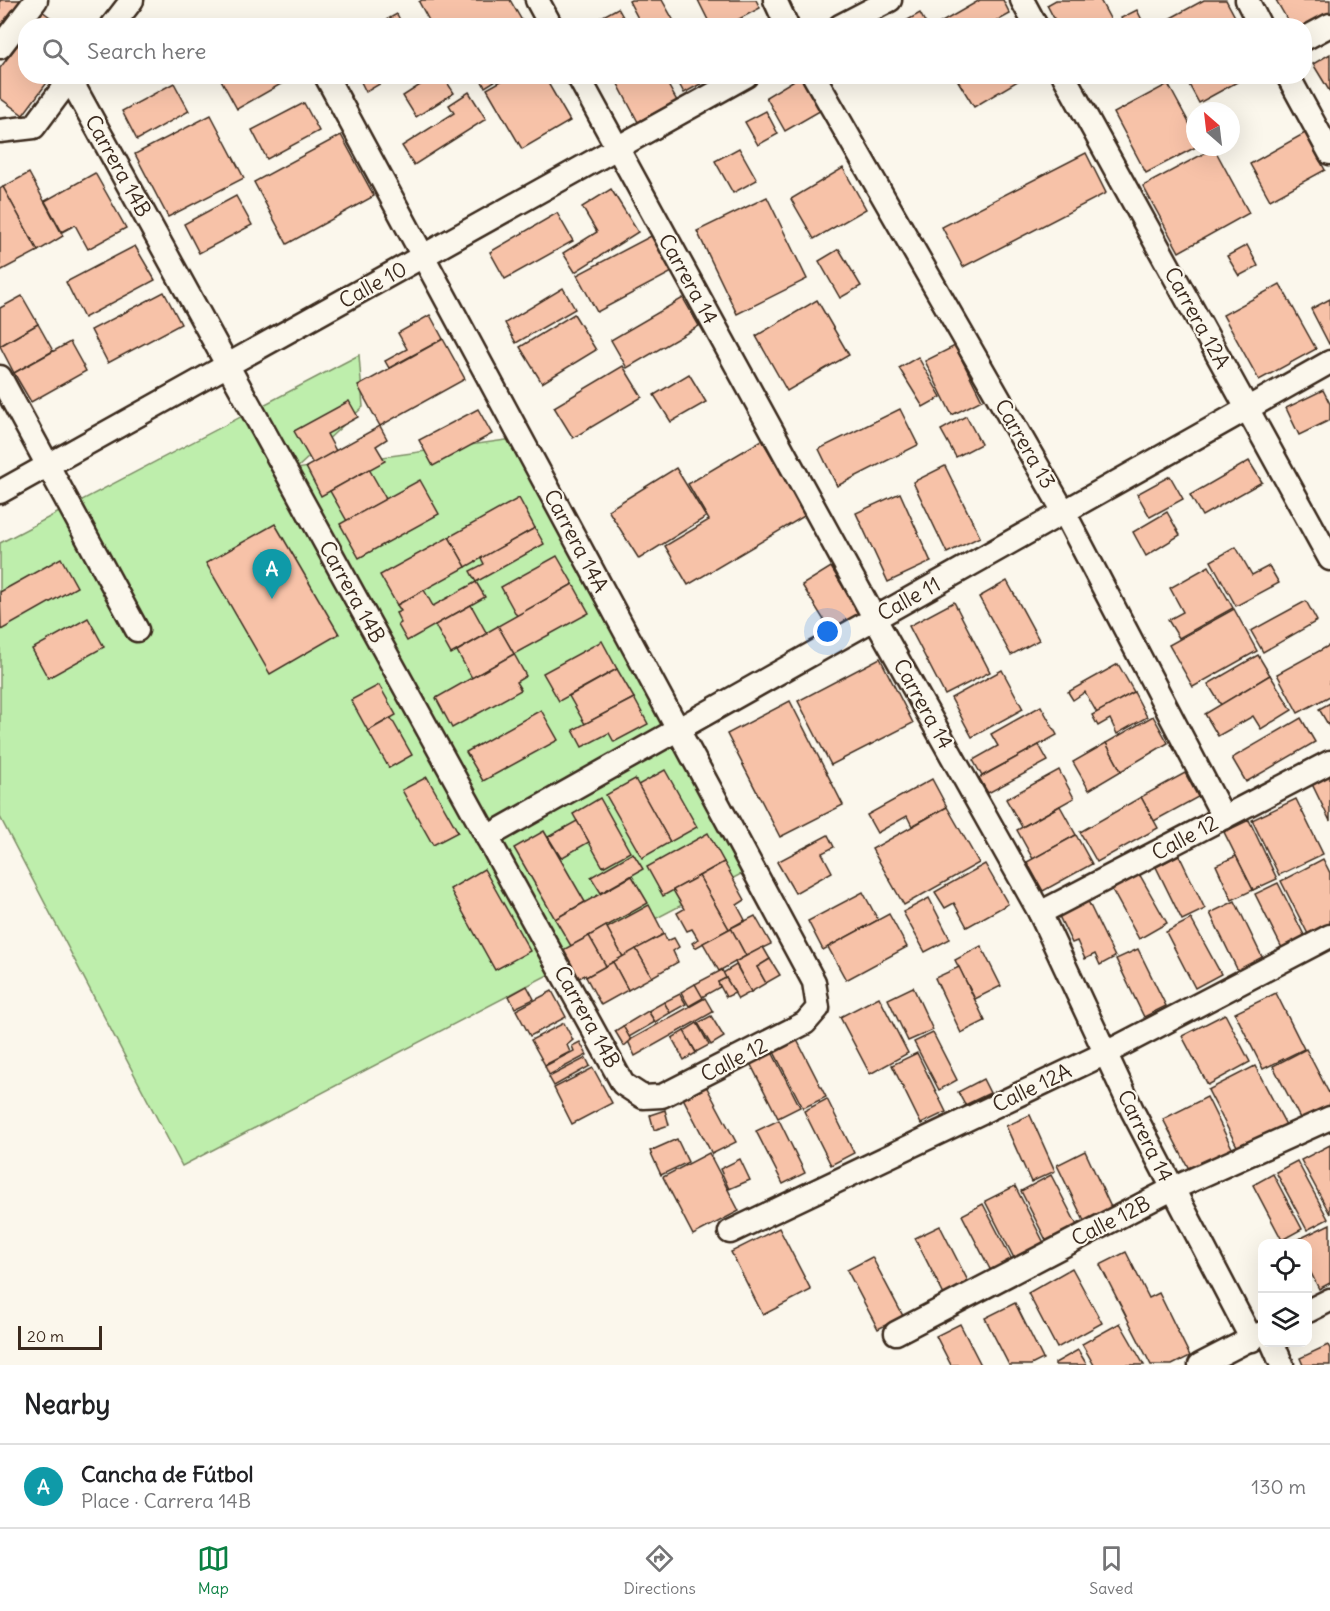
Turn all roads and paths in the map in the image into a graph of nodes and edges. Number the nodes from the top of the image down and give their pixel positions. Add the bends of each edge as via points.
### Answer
1 (36, 0) edge
2 (132, 0) edge
3 (537, 0) edge
4 (775, 0) edge
5 (890, 0) edge
6 (1022, 0) edge
7 (1247, 0) edge
8 (22, 18) edge
9 (118, 18) edge
10 (547, 18) edge
11 (783, 18) edge
12 (855, 18) edge
13 (1032, 18) edge
14 (1256, 18) edge
15 (18, 24) edge
16 (1330, 25) edge
17 (1312, 35) edge
18 (0, 47) edge
19 (66, 84) edge
20 (74, 84) edge
21 (330, 84) edge
22 (583, 84) edge
23 (732, 84) edge
24 (819, 84) edge
25 (1068, 84) edge
26 (1292, 84) edge
27 (0, 131) edge
28 (617, 148) junction
29 (1330, 153) edge
30 (423, 257) junction
31 (1330, 362) edge
32 (228, 366) junction
33 (0, 378) edge
34 (1248, 409) junction
35 (48, 466) junction
36 (0, 492) edge
37 (1064, 512) junction
38 (1330, 560) edge
39 (875, 619) junction
40 (137, 630) dead end
41 (678, 730) junction
42 (1330, 762) edge
43 (1224, 818) junction
44 (487, 837) junction
45 (1040, 913) junction
46 (1330, 936) edge
47 (818, 1008) joint
48 (1106, 1053) junction
49 (643, 1097) joint
50 (1330, 1118) edge
51 (1172, 1190) junction
52 (730, 1232) dead end
53 (1330, 1300) edge
54 (1312, 1309) edge
55 (1258, 1332) edge
56 (896, 1333) dead end
57 (1258, 1341) edge
58 (1268, 1347) edge
59 (1200, 1365) edge
60 (1282, 1365) edge

1 - 8 street
2 - 9 street
3 - 10 street
4 - 11 street
5 - 12 street
6 - 13 street
7 - 14 street
15 - 18 street
16 - 17 street
19 - 27 street via 34,127
20 - 32 street, Carrera 14B
21 - 30 street, Carrera 14A
22 - 28 street, Carrera 14
23 - 28 street, Calle 10
24 - 37 street, Carrera 13
25 - 34 street, Carrera 12A
26 - 29 street
28 - 30 street, Calle 10
28 - 39 street, Carrera 14
30 - 32 street, Calle 10
30 - 41 street, Carrera 14A
31 - 34 street, Calle 11
32 - 35 street, Calle 10
32 - 44 street, Carrera 14B
33 - 35 street
34 - 37 street, Calle 11
34 - 38 street, Carrera 12A
35 - 36 street, Calle 10
35 - 40 street
37 - 39 street, Calle 11
37 - 43 street, Carrera 13
39 - 41 street, Calle 11
39 - 45 street, Carrera 14
41 - 44 street, Calle 11
41 - 47 street, Carrera 14A via 813,982
42 - 43 street, Calle 12
43 - 45 street, Calle 12
44 - 49 street, Carrera 14B via 623,1084
45 - 48 street, Carrera 14
46 - 48 street, Calle 12A
47 - 49 street, Calle 12 via 805,1023 662,1096
48 - 51 street, Carrera 14
48 - 52 street, Calle 12A
50 - 51 street, Calle 12B
51 - 55 street, Carrera 14
51 - 56 street, Calle 12B
53 - 54 street
57 - 59 street
58 - 60 street, Carrera 14

